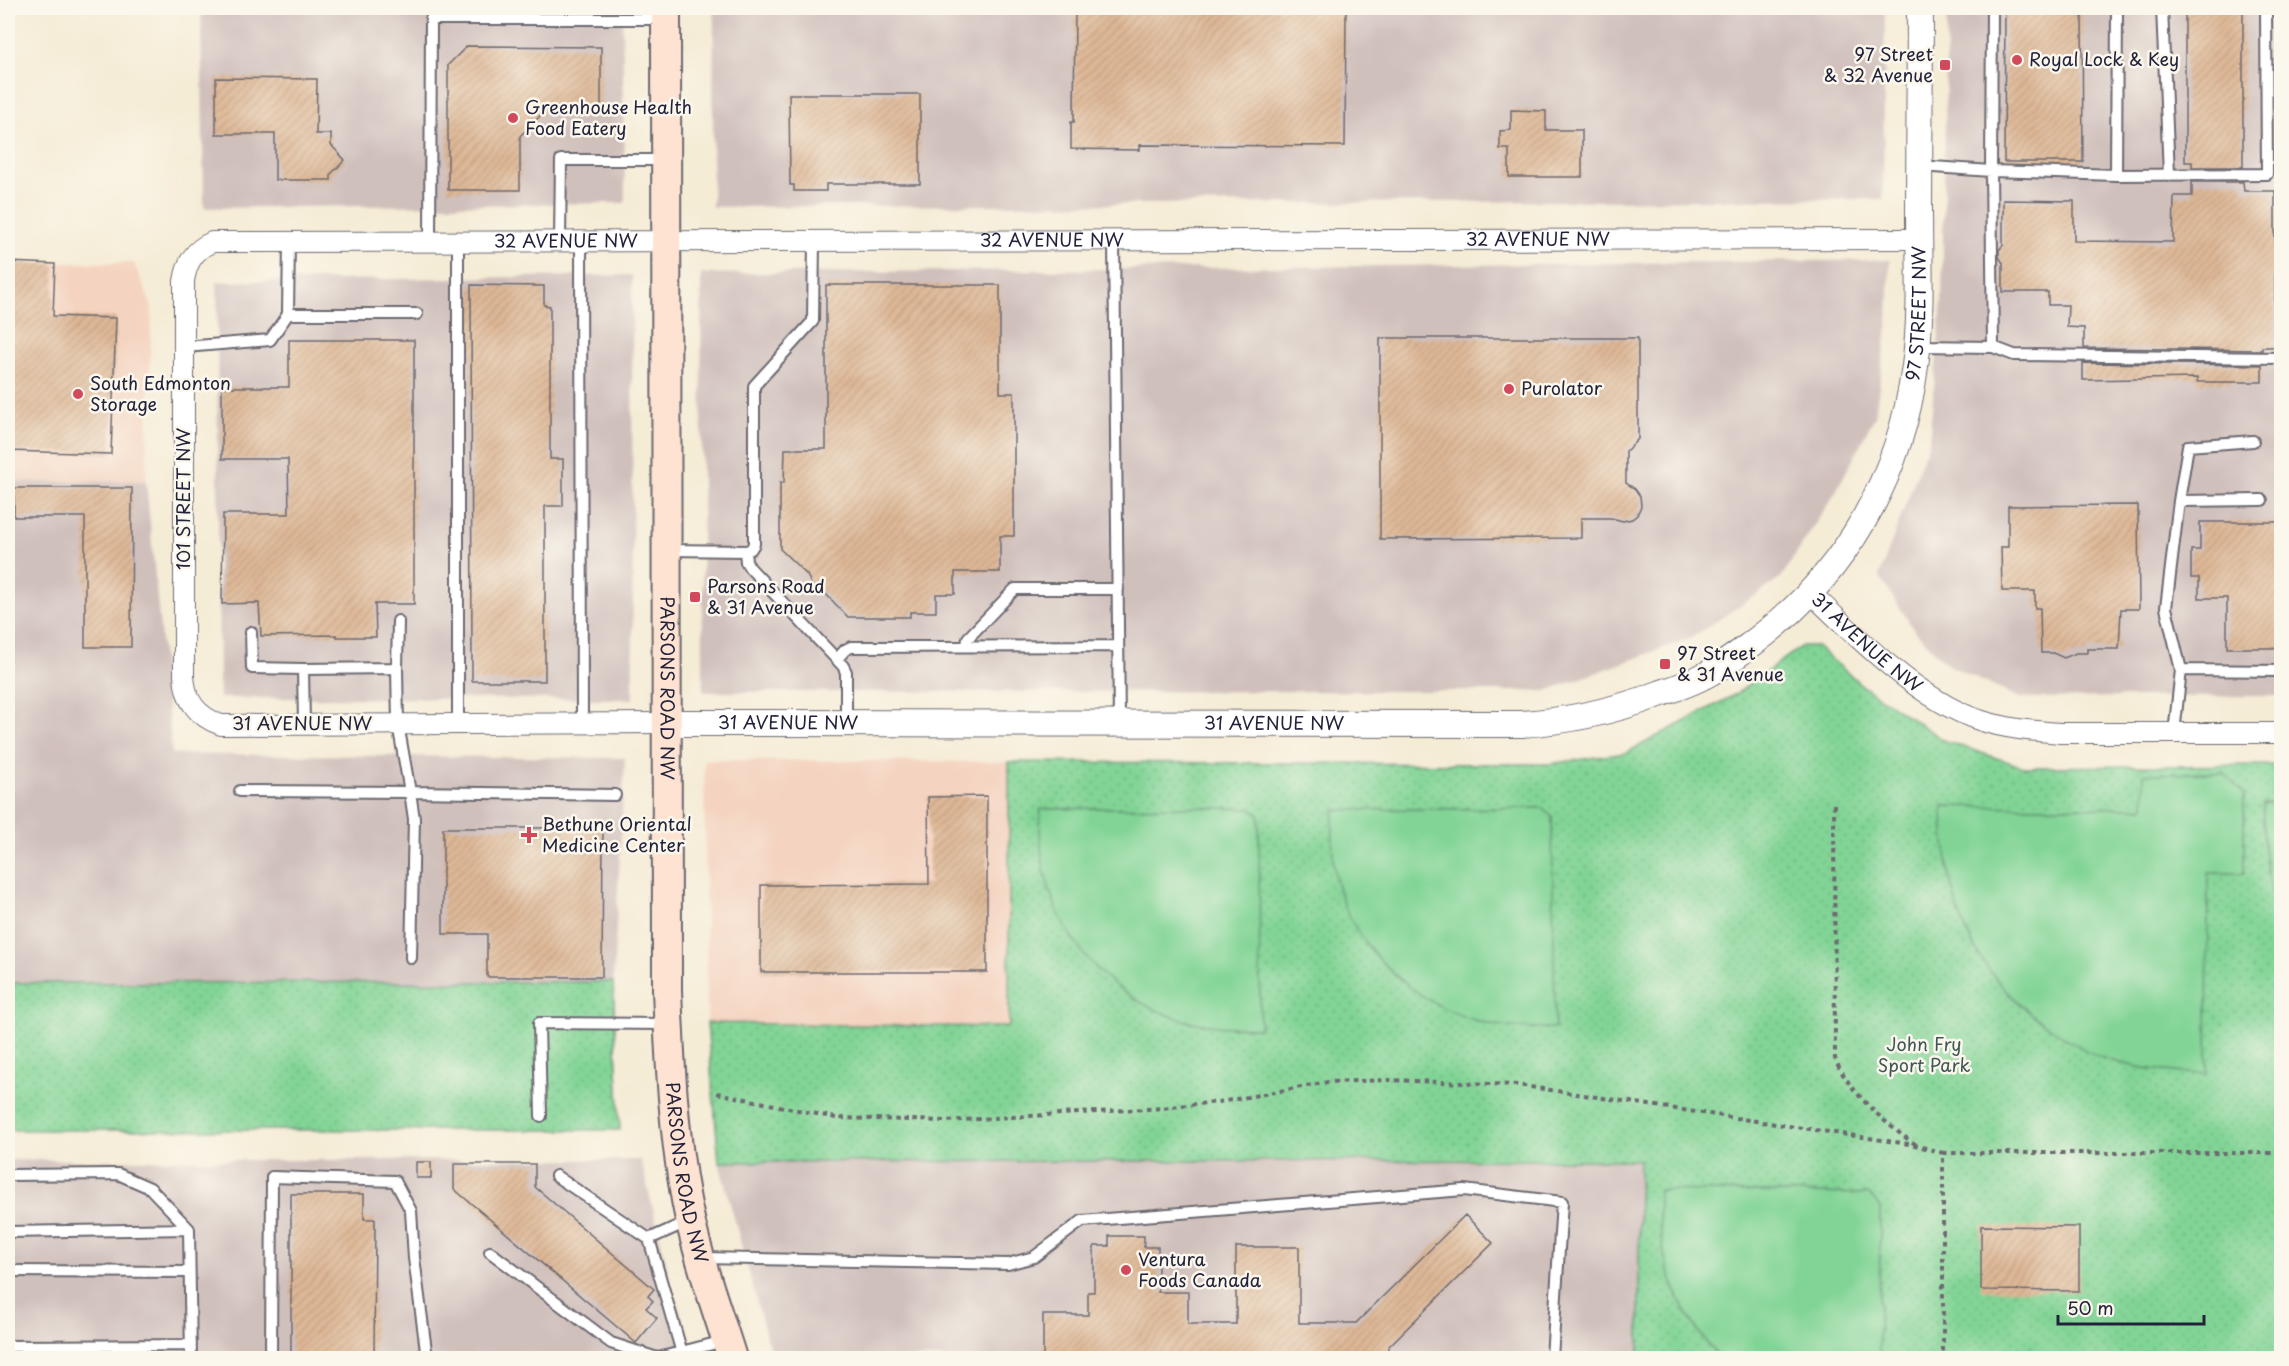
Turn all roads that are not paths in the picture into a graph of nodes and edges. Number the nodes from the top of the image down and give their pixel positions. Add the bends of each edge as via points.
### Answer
1 (1920, 8) edge
2 (1992, 8) edge
3 (2117, 8) edge
4 (2162, 8) edge
5 (2266, 8) edge
6 (666, 13) edge
7 (667, 160) junction
8 (1919, 166) junction
9 (1991, 171) junction
10 (2116, 175) junction
11 (2169, 175) junction
12 (1919, 239) junction
13 (1114, 240) junction
14 (560, 241) junction
15 (581, 241) junction
16 (667, 241) junction
17 (814, 241) junction
18 (289, 242) junction
19 (430, 242) junction
20 (458, 242) junction
21 (192, 257) joint
22 (288, 314) junction
23 (417, 314) dead end
24 (1917, 346) junction
25 (185, 347) junction
26 (1993, 347) junction
27 (2281, 358) edge
28 (2253, 441) dead end
29 (2262, 500) dead end
30 (2179, 501) junction
31 (668, 550) junction
32 (746, 551) junction
33 (1118, 589) junction
34 (1811, 593) junction
35 (398, 621) dead end
36 (251, 632) dead end
37 (967, 646) junction
38 (1118, 646) junction
39 (838, 658) junction
40 (397, 668) junction
41 (303, 669) junction
42 (2181, 670) junction
43 (2282, 672) edge
44 (191, 706) joint
45 (846, 722) junction
46 (582, 723) junction
47 (668, 723) junction
48 (1119, 723) junction
49 (304, 724) junction
50 (398, 724) junction
51 (458, 724) junction
52 (2174, 733) junction
53 (2282, 733) edge
54 (240, 791) dead end
55 (410, 792) junction
56 (615, 795) dead end
57 (411, 958) dead end
58 (668, 1024) junction
59 (541, 1116) dead end
60 (8, 1175) edge
61 (556, 1176) dead end
62 (691, 1220) junction
63 (189, 1229) junction
64 (8, 1232) edge
65 (649, 1239) junction
66 (490, 1252) dead end
67 (701, 1258) junction
68 (8, 1271) edge
69 (189, 1272) junction
70 (191, 1345) junction
71 (8, 1346) edge
72 (729, 1349) edge
73 (682, 1353) junction
74 (191, 1359) edge
75 (271, 1359) edge
76 (427, 1359) edge
77 (657, 1359) edge
78 (1552, 1359) edge

1 - 8 street, 97 STREET NW
2 - 9 lane
3 - 10 lane
4 - 11 lane
5 - 11 lane via 2267,174
6 - 7 main road, PARSONS ROAD NW
6 - 19 lane via 431,19
7 - 14 lane via 561,160
7 - 16 main road, PARSONS ROAD NW
8 - 9 lane
8 - 12 street, 97 STREET NW
9 - 10 lane
9 - 26 lane
10 - 11 lane
12 - 13 street, 32 AVENUE NW
12 - 24 street, 97 STREET NW
13 - 17 street, 32 AVENUE NW
13 - 33 lane
14 - 15 street, 32 AVENUE NW
14 - 20 street, 32 AVENUE NW
15 - 16 street, 32 AVENUE NW
15 - 46 lane
16 - 17 street, 32 AVENUE NW
16 - 31 main road, PARSONS ROAD NW
17 - 32 lane via 813,321 754,386 754,539 752,549
18 - 19 street, 32 AVENUE NW
18 - 21 street, 32 AVENUE NW via 212,242
18 - 22 lane
19 - 20 street, 32 AVENUE NW
20 - 51 lane
21 - 25 street, 101 STREET NW via 184,281
22 - 23 lane
22 - 25 lane via 270,340
24 - 26 lane
24 - 34 street, 97 STREET NW via 1907,410 1885,480 1855,535
25 - 44 street, 101 STREET NW via 184,675
26 - 27 lane via 2014,355
28 - 30 lane via 2188,446
29 - 30 lane
30 - 42 lane via 2166,608
31 - 32 lane
31 - 47 main road, PARSONS ROAD NW
32 - 39 lane via 750,568
33 - 37 lane via 1015,589 968,638
33 - 38 lane
34 - 48 street, 31 AVENUE NW via 1779,623 1710,673 1650,698 1590,716 1521,724
34 - 52 street, 31 AVENUE NW via 1921,690 1964,715 2028,731
35 - 40 lane
36 - 41 lane via 252,668
37 - 38 lane
37 - 39 lane via 851,647
38 - 48 lane
39 - 45 lane via 846,672
40 - 41 lane
40 - 50 lane
41 - 49 lane
42 - 43 lane
42 - 52 lane
44 - 49 street, 31 AVENUE NW via 221,725
45 - 47 street, 31 AVENUE NW
45 - 48 street, 31 AVENUE NW
46 - 47 street, 31 AVENUE NW
46 - 51 street, 31 AVENUE NW
47 - 58 main road, PARSONS ROAD NW
49 - 50 street, 31 AVENUE NW
50 - 51 street, 31 AVENUE NW
50 - 55 lane
52 - 53 street, 31 AVENUE NW
54 - 55 lane
55 - 56 lane
55 - 57 lane via 414,819
58 - 59 lane via 539,1023
58 - 62 main road, PARSONS ROAD NW via 679,1150
60 - 63 lane via 118,1174 150,1188
61 - 65 lane
62 - 65 lane
62 - 67 main road, PARSONS ROAD NW
63 - 64 lane
63 - 69 lane
65 - 73 lane
66 - 77 lane via 611,1343
67 - 72 main road, PARSONS ROAD NW
67 - 78 lane via 1008,1264 1034,1257 1082,1221 1464,1190 1551,1200 1562,1202
68 - 69 lane
69 - 70 lane
70 - 71 lane
70 - 74 lane
72 - 73 lane
73 - 77 lane
75 - 76 lane via 272,1177 395,1181 411,1211

